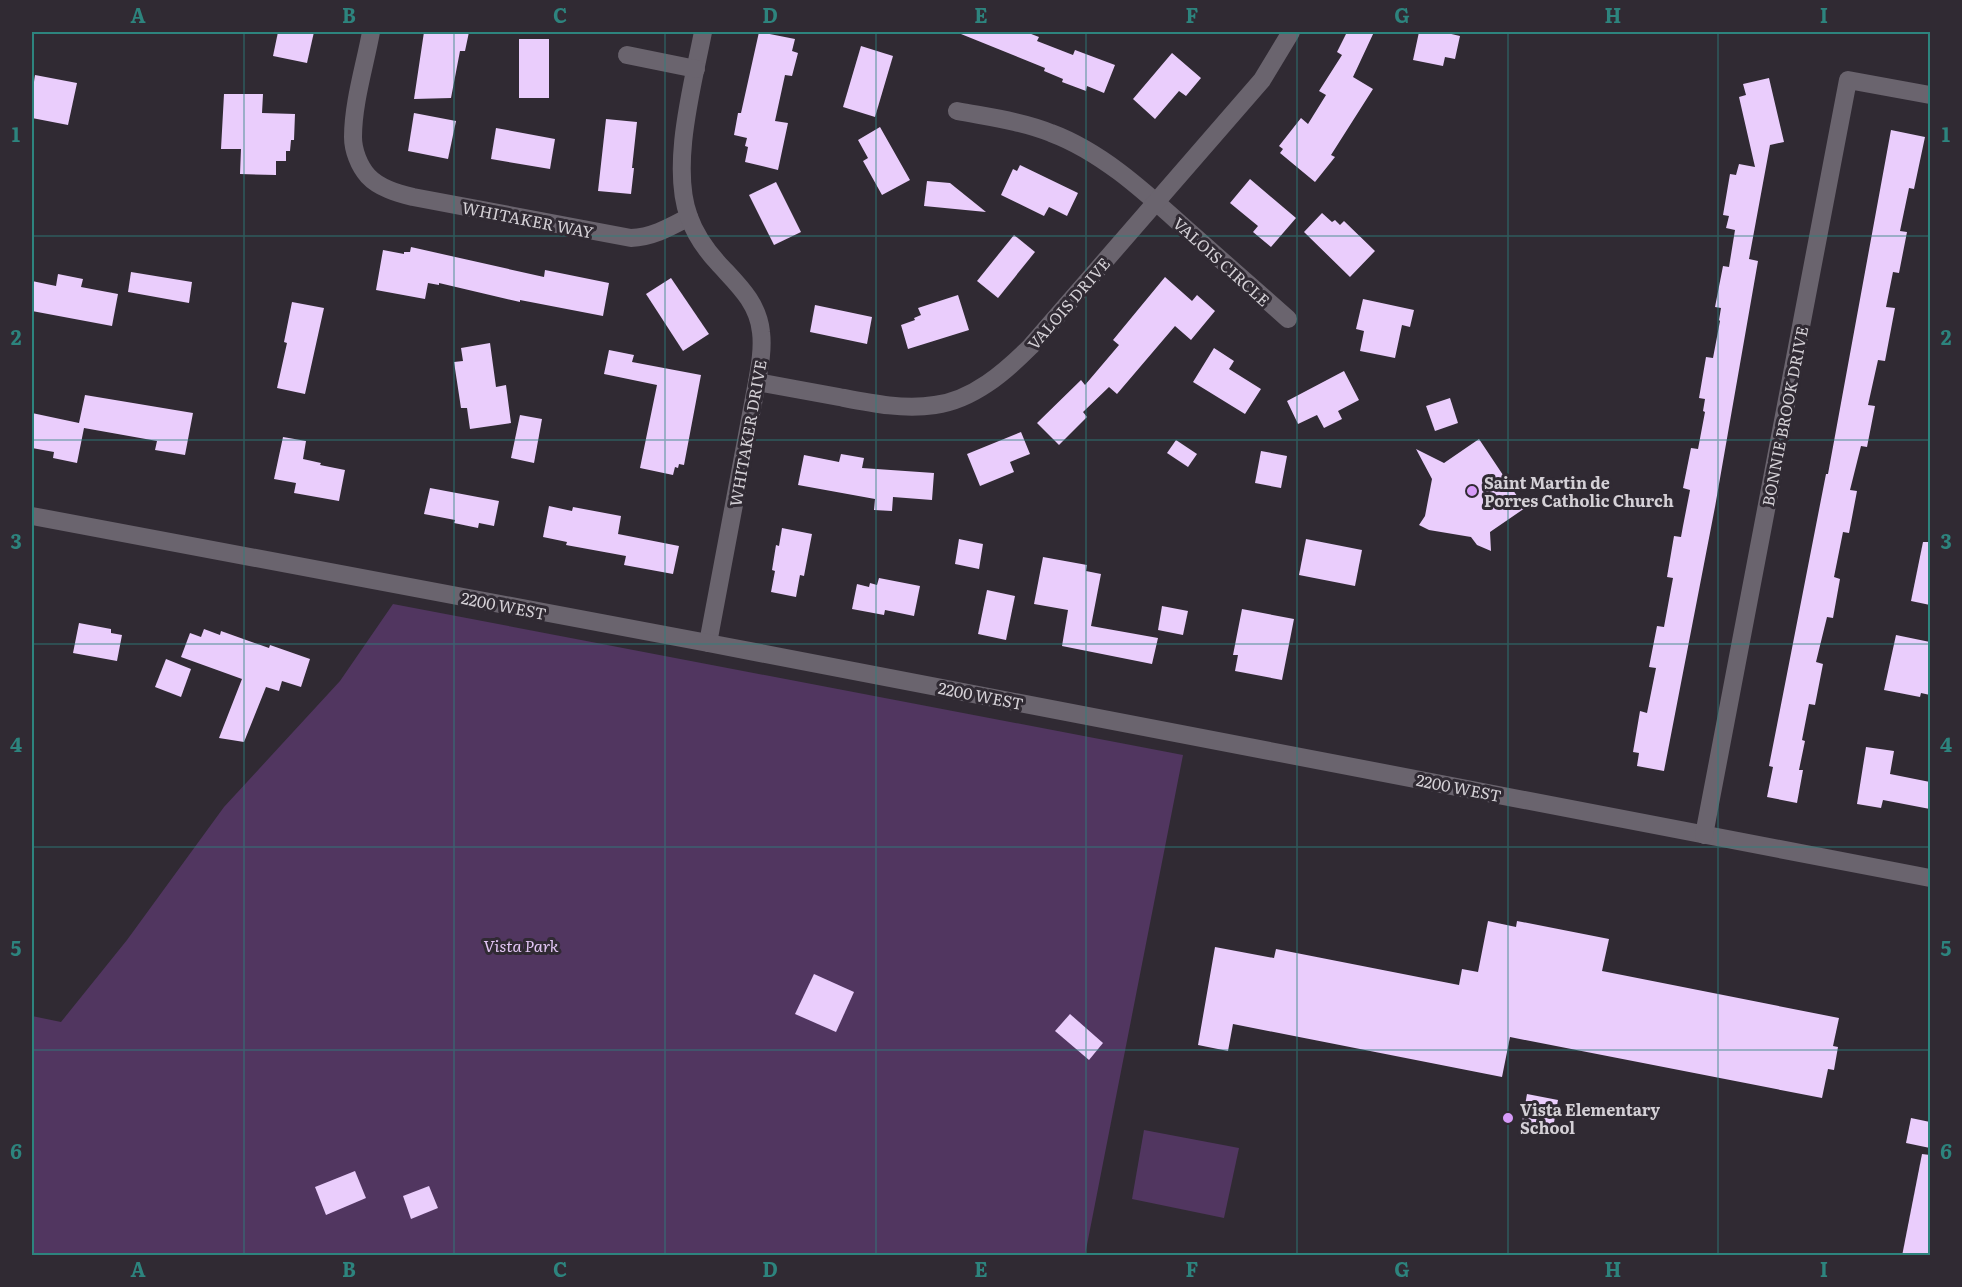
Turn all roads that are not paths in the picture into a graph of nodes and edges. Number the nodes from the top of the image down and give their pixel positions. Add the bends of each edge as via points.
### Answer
1 (371, 32) edge
2 (703, 32) edge
3 (1291, 32) edge
4 (627, 55) dead end
5 (696, 69) junction
6 (1930, 95) edge
7 (957, 111) dead end
8 (1156, 202) junction
9 (689, 217) junction
10 (1288, 319) dead end
11 (757, 382) junction
12 (32, 516) edge
13 (708, 643) junction
14 (1704, 835) junction
15 (1930, 878) edge

1 - 9 street, WHITAKER WAY via 353,139 357,158 368,176 382,186 413,197 631,238 650,236
2 - 5 street, WHITAKER DRIVE
3 - 8 street, VALOIS DRIVE via 1262,80
4 - 5 street
5 - 9 street, WHITAKER DRIVE via 681,158
6 - 14 street, BONNIE BROOK DRIVE via 1848,80
7 - 8 street, VALOIS CIRCLE via 1051,133 1083,148
8 - 10 street, VALOIS CIRCLE
8 - 11 street, VALOIS DRIVE via 1031,346 986,385 963,396 937,405 913,407
9 - 11 street, WHITAKER DRIVE via 702,242 750,298 757,314 761,331
11 - 13 street, WHITAKER DRIVE
12 - 13 street, 2200 WEST
13 - 14 street, 2200 WEST
14 - 15 street, 2200 WEST

